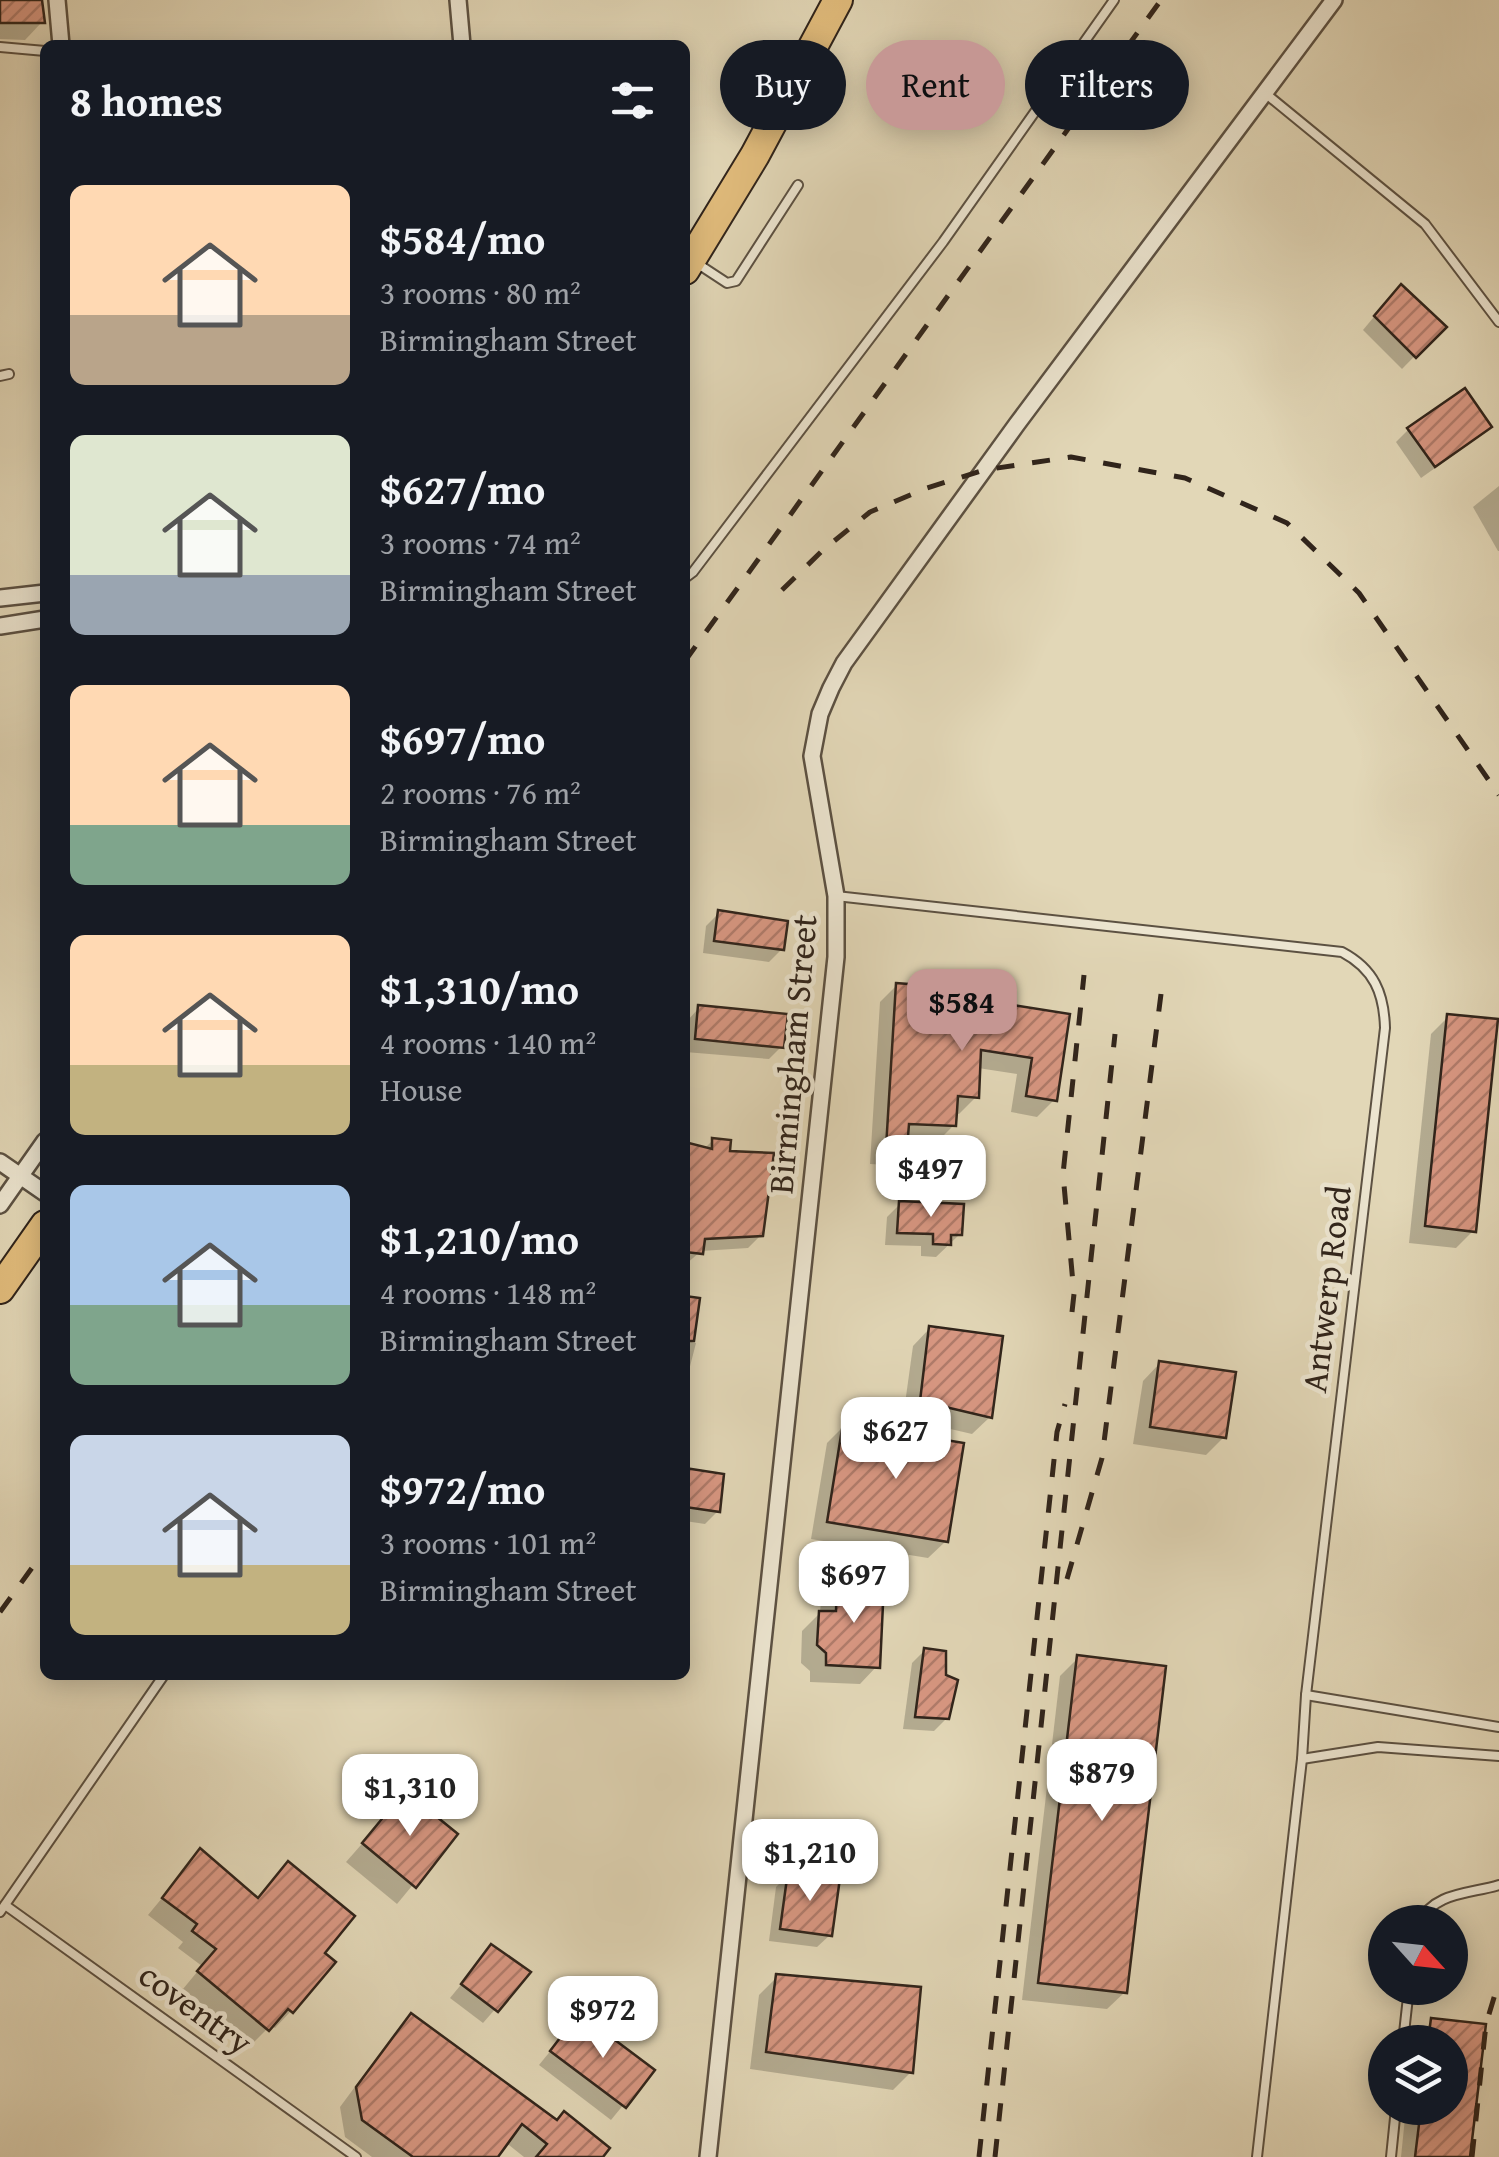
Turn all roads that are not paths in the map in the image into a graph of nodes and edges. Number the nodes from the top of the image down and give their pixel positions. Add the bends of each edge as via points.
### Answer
1 (57, 0) edge
2 (458, 0) edge
3 (838, 0) edge
4 (1114, 0) edge
5 (1334, 0) edge
6 (61, 40) edge
7 (462, 40) edge
8 (0, 47) edge
9 (40, 50) edge
10 (1265, 93) junction
11 (798, 185) dead end
12 (690, 261) edge
13 (690, 265) edge
14 (1499, 322) edge
15 (690, 574) edge
16 (40, 594) edge
17 (0, 598) edge
18 (40, 620) edge
19 (0, 626) edge
20 (836, 896) junction
21 (40, 1148) edge
22 (0, 1162) edge
23 (20, 1177) junction
24 (40, 1190) edge
25 (0, 1206) edge
26 (40, 1232) edge
27 (0, 1289) edge
28 (161, 1680) edge
29 (1306, 1695) junction
30 (1499, 1727) edge
31 (1499, 1756) edge
32 (1302, 1758) junction
33 (1499, 1885) edge
34 (1433, 1905) edge
35 (2, 1908) edge
36 (1394, 2125) edge
37 (356, 2157) edge
38 (708, 2157) edge
39 (1257, 2157) edge
40 (1391, 2157) edge

1 - 6 street
2 - 7 street
3 - 12 highway
4 - 15 lane via 943,242
5 - 10 street, Birmingham Street
8 - 9 lane
10 - 14 lane via 1425,224
10 - 20 street, Birmingham Street via 844,663 820,714 812,756
11 - 13 lane via 736,281
16 - 17 street
18 - 19 street
20 - 29 lane, Antwerp Road via 1342,952 1374,979 1384,998 1385,1028
20 - 38 street, Birmingham Street via 836,957
21 - 23 street
22 - 23 street
23 - 24 street
23 - 25 street
26 - 27 highway
28 - 35 lane
29 - 30 lane
29 - 32 lane, Antwerp Road
31 - 32 lane via 1378,1748
32 - 39 lane, Antwerp Road
33 - 34 lane
35 - 37 lane, coventry
36 - 40 lane

